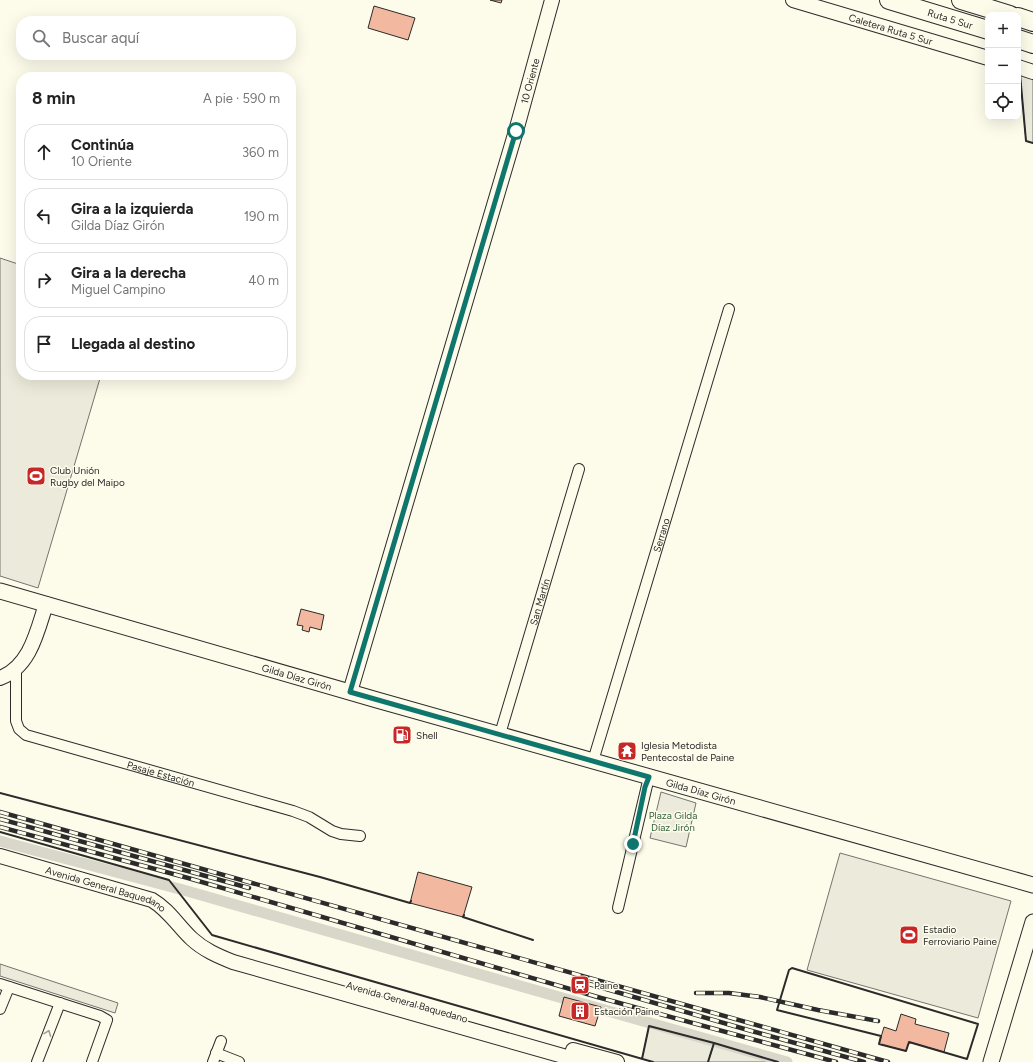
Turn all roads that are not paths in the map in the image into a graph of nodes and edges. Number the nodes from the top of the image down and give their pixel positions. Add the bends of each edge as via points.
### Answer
1 (552, 0) edge
2 (793, 0) edge
3 (889, 0) edge
4 (961, 0) edge
5 (1000, 12) edge
6 (1021, 18) edge
7 (1033, 22) edge
8 (985, 29) edge
9 (1021, 40) edge
10 (1033, 44) edge
11 (985, 57) edge
12 (1021, 68) edge
13 (1033, 72) edge
14 (729, 309) dead end
15 (579, 469) dead end
16 (0, 591) edge
17 (46, 604) junction
18 (16, 669) junction
19 (0, 678) edge
20 (350, 692) junction
21 (500, 734) junction
22 (593, 761) junction
23 (649, 777) junction
24 (360, 836) dead end
25 (0, 856) edge
26 (1033, 885) edge
27 (618, 908) dead end
28 (1033, 922) edge
29 (4, 985) edge
30 (60, 1003) junction
31 (0, 1010) edge
32 (221, 1041) dead end
33 (215, 1058) edge
34 (578, 1059) edge
35 (37, 1062) edge
36 (92, 1062) edge
37 (239, 1062) edge
38 (617, 1062) edge
39 (991, 1062) edge

1 - 20 street, 10 Oriente via 516,131
2 - 11 street, Caletera Ruta 5 Sur
3 - 8 highway, Ruta 5 Sur
4 - 5 highway
6 - 7 highway
9 - 10 highway
12 - 13 street
14 - 22 street, Serrano
15 - 21 street, San Martín
16 - 17 main road, Gilda Díaz Girón
17 - 18 street via 32,646
17 - 20 main road, Gilda Díaz Girón
18 - 19 street
18 - 24 street, Pasaje Estación via 16,721 19,729 26,734 293,811 332,831
20 - 21 main road, Gilda Díaz Girón
21 - 22 main road, Gilda Díaz Girón
22 - 23 main road, Gilda Díaz Girón
23 - 26 main road, Gilda Díaz Girón
23 - 27 street
25 - 34 street, Avenida General Baquedano via 152,900 166,909 198,944
28 - 39 main road
29 - 30 street
29 - 31 street
35 -> 30 street
30 - 36 street via 107,1020
32 - 33 street
33 - 37 street
34 - 38 street, Avenida General Baquedano

